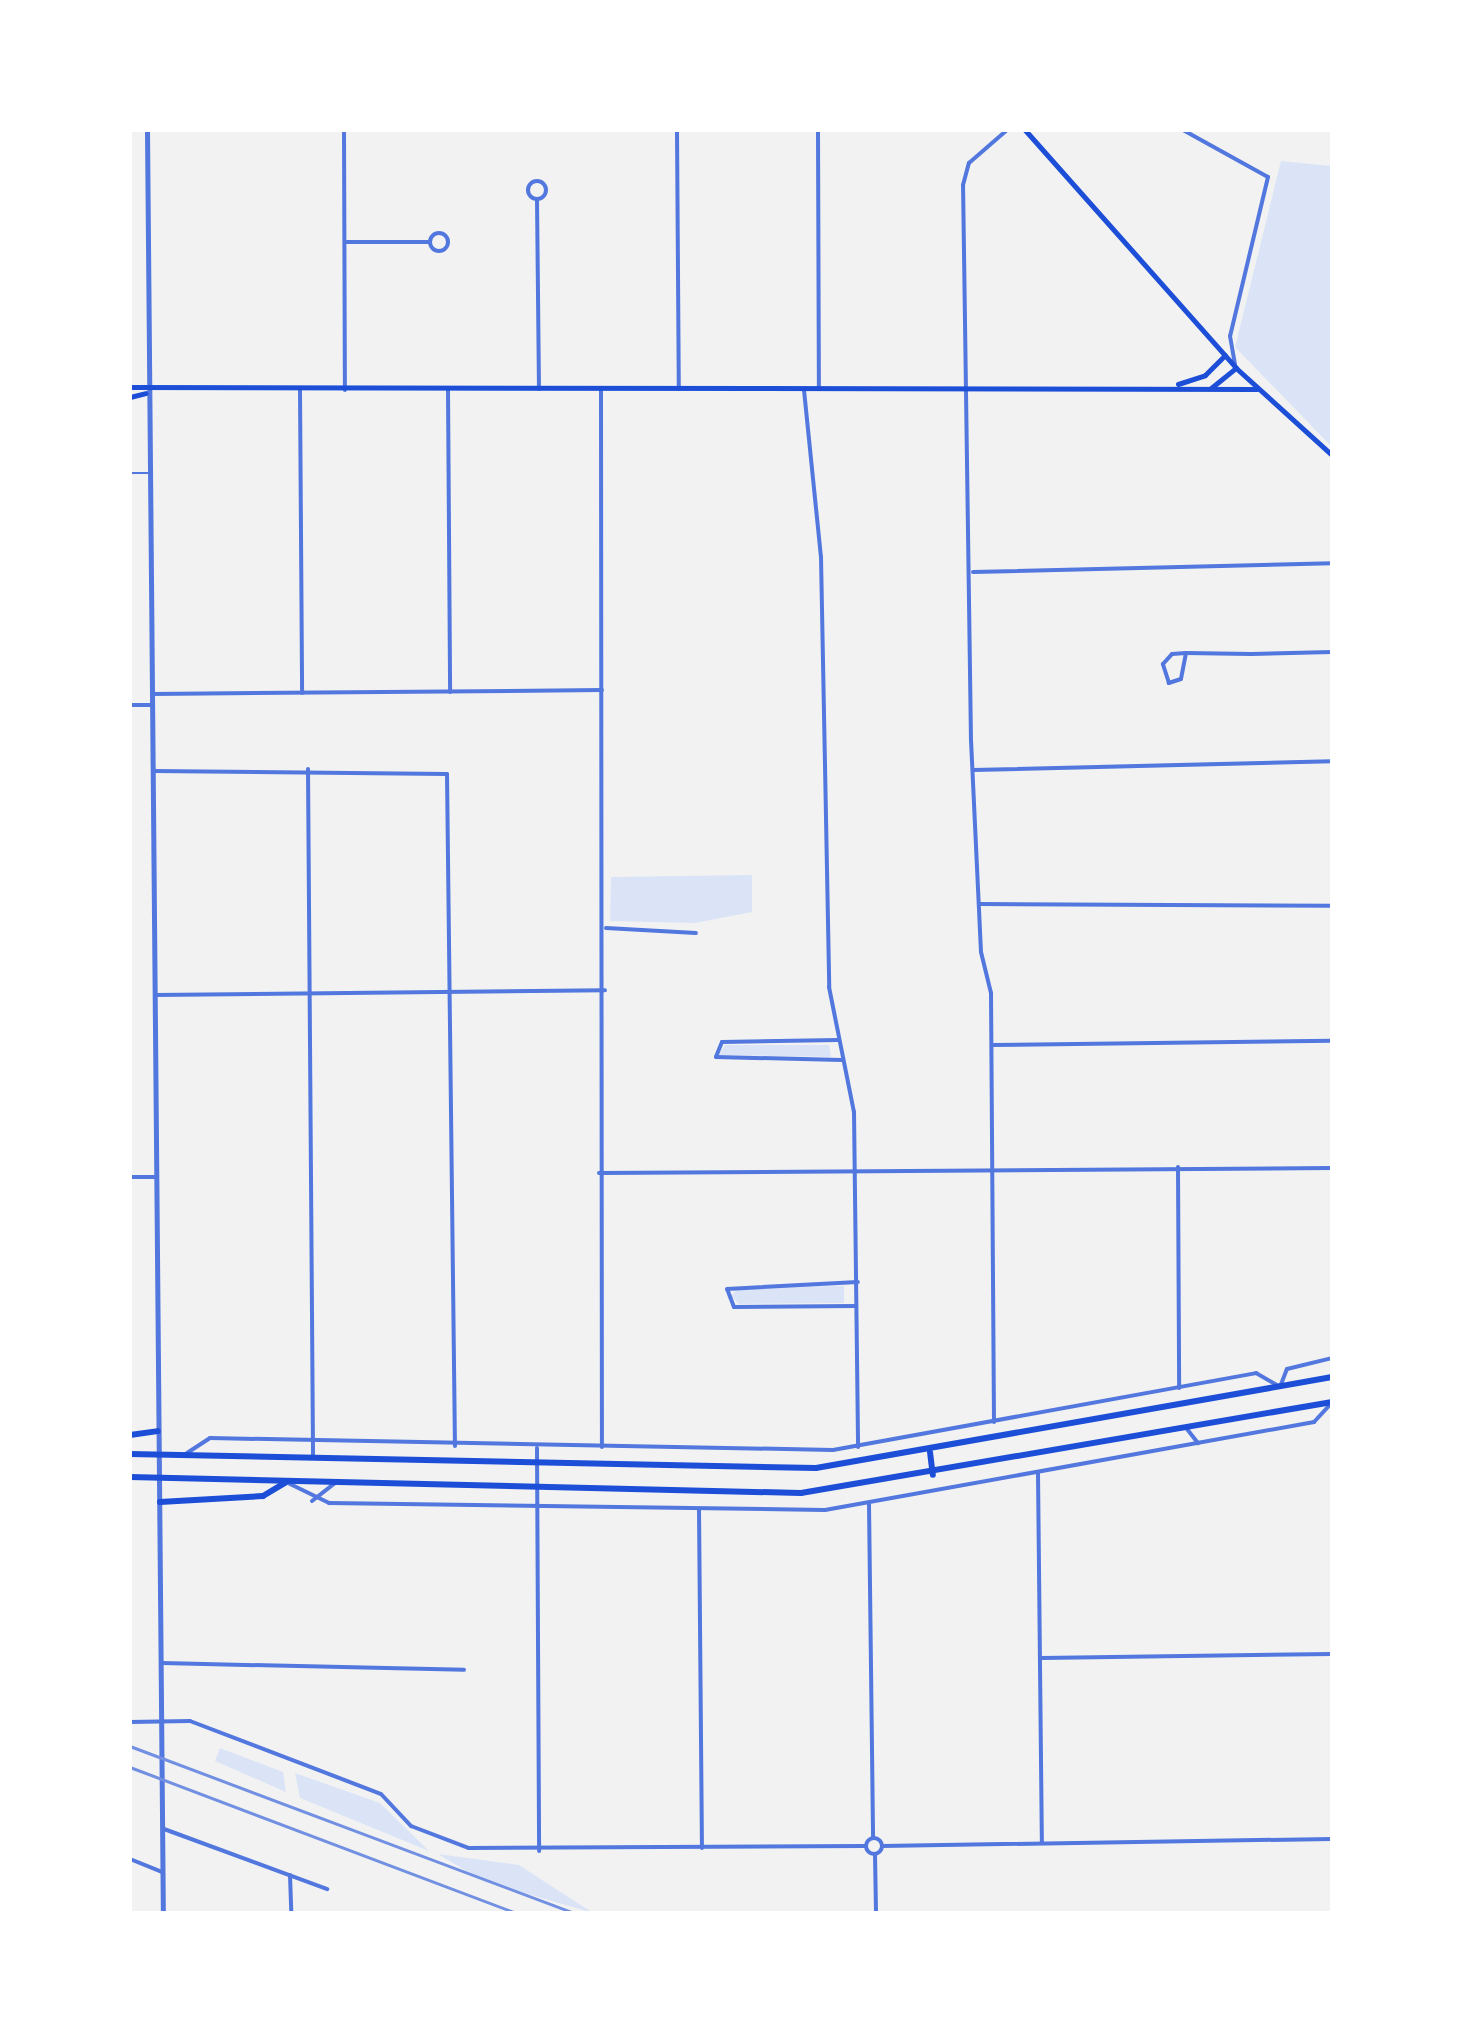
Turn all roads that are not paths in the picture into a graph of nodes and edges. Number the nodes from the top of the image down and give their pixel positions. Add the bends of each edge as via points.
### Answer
1 (147, 130) edge
2 (344, 130) edge
3 (677, 130) edge
4 (818, 130) edge
5 (1007, 130) edge
6 (1025, 130) edge
7 (1183, 130) edge
8 (537, 198) dead end
9 (344, 242) junction
10 (430, 242) dead end
11 (1230, 346) junction
12 (1224, 355) junction
13 (1236, 368) junction
14 (1174, 385) junction
15 (966, 386) junction
16 (130, 387) edge
17 (819, 387) junction
18 (804, 388) junction
19 (1211, 388) junction
20 (539, 389) junction
21 (601, 389) junction
22 (678, 389) junction
23 (1257, 389) junction
24 (300, 390) junction
25 (345, 390) junction
26 (448, 390) junction
27 (148, 392) junction
28 (130, 398) edge
29 (1332, 455) edge
30 (150, 473) junction
31 (130, 474) edge
32 (1332, 564) edge
33 (971, 572) junction
34 (1332, 652) edge
35 (1186, 653) junction
36 (604, 690) junction
37 (450, 692) junction
38 (302, 693) junction
39 (152, 694) junction
40 (152, 705) junction
41 (130, 706) edge
42 (1332, 760) edge
43 (308, 769) junction
44 (153, 770) junction
45 (973, 770) junction
46 (980, 904) junction
47 (1332, 906) edge
48 (606, 928) junction
49 (696, 934) dead end
50 (607, 990) junction
51 (450, 991) junction
52 (310, 993) junction
53 (155, 995) junction
54 (838, 1040) junction
55 (1332, 1041) edge
56 (992, 1045) junction
57 (842, 1060) junction
58 (1178, 1166) junction
59 (993, 1168) junction
60 (1332, 1168) edge
61 (855, 1169) junction
62 (599, 1173) junction
63 (130, 1177) edge
64 (156, 1177) junction
65 (858, 1282) junction
66 (858, 1306) junction
67 (1332, 1358) edge
68 (1332, 1376) edge
69 (1280, 1387) junction
70 (1179, 1388) junction
71 (1332, 1402) edge
72 (994, 1422) junction
73 (1186, 1428) junction
74 (158, 1432) junction
75 (130, 1435) edge
76 (314, 1440) junction
77 (1198, 1443) junction
78 (455, 1446) junction
79 (858, 1447) junction
80 (536, 1448) junction
81 (602, 1449) junction
82 (930, 1452) junction
83 (130, 1454) edge
84 (158, 1454) junction
85 (183, 1455) junction
86 (313, 1458) junction
87 (536, 1465) junction
88 (1038, 1473) junction
89 (933, 1475) junction
90 (160, 1478) junction
91 (131, 1480) edge
92 (286, 1482) junction
93 (336, 1483) junction
94 (536, 1488) junction
95 (312, 1501) junction
96 (160, 1502) junction
97 (869, 1504) junction
98 (536, 1505) junction
99 (699, 1509) junction
100 (1332, 1654) edge
101 (1041, 1658) junction
102 (162, 1664) junction
103 (464, 1670) dead end
104 (162, 1720) junction
105 (130, 1722) edge
106 (164, 1829) junction
107 (873, 1838) junction
108 (1332, 1839) edge
109 (1042, 1842) junction
110 (866, 1846) junction
111 (882, 1846) junction
112 (702, 1848) junction
113 (539, 1851) junction
114 (875, 1854) junction
115 (130, 1859) edge
116 (163, 1872) junction
117 (290, 1875) junction
118 (328, 1888) dead end
119 (164, 1913) edge
120 (290, 1913) edge
121 (876, 1913) edge

1 - 27 street
2 - 9 street
3 - 22 street
4 - 17 street
5 - 15 street via 964,174
6 - 12 main road
7 - 11 street via 1268,178
8 - 20 street
9 - 10 street
9 - 25 street
11 - 12 street
11 - 13 street
12 - 13 main road
12 - 14 main road via 1205,375
13 - 19 main road
13 - 23 main road
14 - 15 main road
14 - 19 main road
15 - 17 main road
15 - 33 street
16 - 27 main road
17 - 18 main road
18 - 22 main road
18 - 54 street via 822,557
19 - 23 main road
20 - 21 main road
20 - 26 main road
21 - 22 main road
21 - 36 street
23 - 29 main road
24 - 25 main road
24 - 27 main road
24 - 38 street
25 - 26 main road
26 - 37 street
27 - 28 main road
27 - 30 street
30 - 31 lane
30 - 39 street
32 - 33 street
33 - 45 street
34 - 35 street
35 - 35 street via 1181,679 1168,683 1164,660
36 - 37 street
36 - 48 street
37 - 38 street
38 - 39 street
39 - 40 street
40 - 41 street
40 - 44 street
42 - 45 street
43 - 44 street
43 - 51 street via 445,770
43 - 52 street
44 - 53 street
45 - 46 street
46 - 47 street
46 - 56 street
48 - 49 street
48 - 50 street
50 - 51 street
50 - 62 street via 597,1022
51 - 52 street
51 - 78 street
52 - 53 street
52 - 76 street
53 - 64 street
54 - 57 street
54 - 57 street via 722,1042 716,1056
55 - 56 street
56 - 59 street
57 - 61 street
58 - 59 street
58 - 60 street
58 - 70 street
59 - 61 street
59 - 72 street
61 - 62 street
61 - 65 street
62 - 81 street
63 - 64 street
64 - 74 street
65 - 66 street
65 - 66 street via 727,1289 734,1308
66 - 79 street
67 - 69 street via 1286,1370
68 - 69 highway
69 - 70 street via 1256,1373
69 - 82 highway
70 - 72 street
71 - 73 highway
71 - 77 street via 1314,1422
72 - 79 street
73 - 77 street
73 - 89 highway
74 - 75 highway
74 - 84 street
76 - 78 street
76 - 85 street via 210,1438
76 - 86 street
77 - 88 street
78 - 80 street
79 - 81 street
80 - 81 street
80 - 87 street
82 - 87 highway via 773,1470
82 - 89 highway
83 - 84 highway
84 - 85 highway
84 - 90 street
85 - 86 highway
86 - 87 highway
87 - 94 street
88 - 97 street
88 - 101 street
89 - 94 highway via 785,1494
90 - 91 highway
90 - 92 highway
90 - 96 street
92 - 93 highway
92 - 95 street
92 - 96 highway via 262,1496
93 - 94 highway
93 - 95 street
94 - 98 street
95 - 98 street
96 - 102 street
97 - 99 street
97 - 107 street
98 - 99 street
98 - 113 street
99 - 112 street
100 - 101 street
101 - 109 street
102 - 103 street
102 - 104 street
104 - 105 street
104 - 106 street
104 - 113 street via 190,1721 381,1794 411,1826 439,1838
106 - 116 street
106 - 117 street
107 - 110 street
107 - 111 street
108 - 109 street
109 - 111 street
110 - 112 street
110 - 114 street
111 - 114 street
112 - 113 street
114 - 121 street
115 - 116 street
116 - 119 street
117 - 118 street
117 - 120 street

